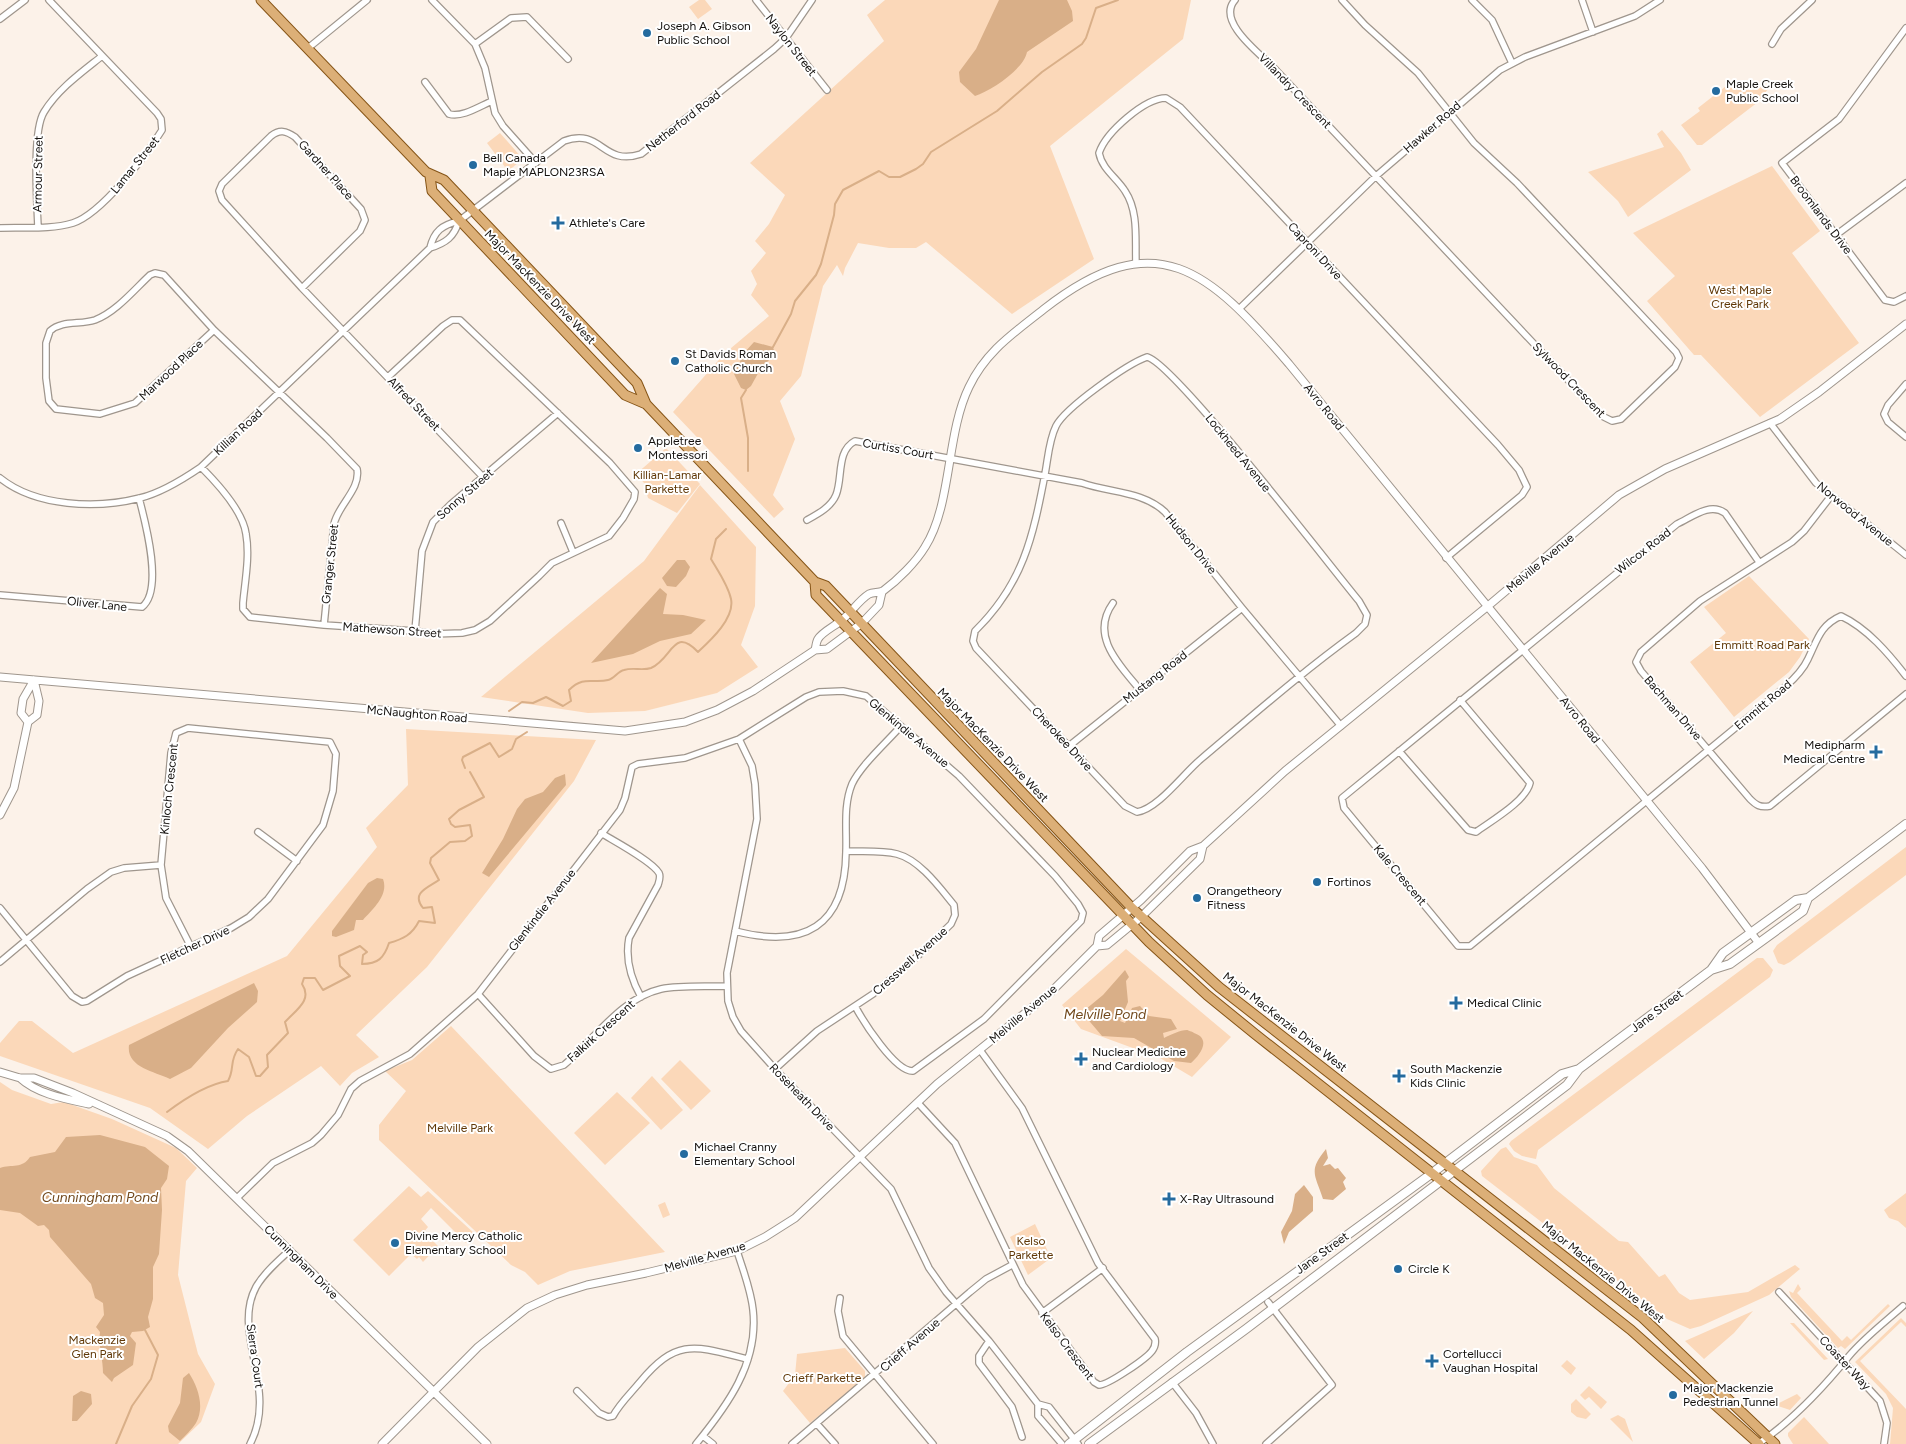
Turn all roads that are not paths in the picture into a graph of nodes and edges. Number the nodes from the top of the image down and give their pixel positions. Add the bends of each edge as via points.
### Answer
1 (25, 0) edge
2 (49, 0) edge
3 (261, 0) edge
4 (367, 0) edge
5 (432, 0) edge
6 (756, 0) edge
7 (812, 0) edge
8 (1235, 0) edge
9 (1342, 0) edge
10 (1472, 0) edge
11 (1582, 0) edge
12 (1660, 0) edge
13 (1812, 0) edge
14 (0, 20) edge
15 (1906, 28) edge
16 (1593, 32) junction
17 (786, 38) junction
18 (475, 44) junction
19 (1772, 44) dead end
20 (307, 49) junction
21 (102, 56) junction
22 (568, 59) dead end
23 (1512, 62) junction
24 (425, 82) dead end
25 (827, 90) dead end
26 (492, 101) junction
27 (1449, 113) junction
28 (536, 162) junction
29 (430, 176) junction
30 (1376, 176) junction
31 (1906, 183) edge
32 (472, 211) junction
33 (460, 221) junction
34 (38, 227) junction
35 (0, 228) edge
36 (1836, 235) junction
37 (1307, 242) junction
38 (430, 248) junction
39 (1136, 264) junction
40 (302, 288) junction
41 (1906, 296) edge
42 (1239, 309) junction
43 (1906, 324) edge
44 (214, 330) junction
45 (344, 332) junction
46 (388, 377) junction
47 (1906, 384) edge
48 (279, 394) junction
49 (646, 404) junction
50 (558, 413) junction
51 (1770, 423) junction
52 (1906, 437) edge
53 (950, 458) junction
54 (201, 467) junction
55 (1045, 476) junction
56 (484, 477) junction
57 (0, 478) edge
58 (1832, 496) junction
59 (139, 498) junction
60 (807, 520) dead end
61 (561, 523) dead end
62 (573, 552) junction
63 (1906, 555) edge
64 (1446, 558) junction
65 (1759, 562) junction
66 (815, 582) junction
67 (882, 592) junction
68 (0, 595) edge
69 (1113, 603) dead end
70 (1488, 606) junction
71 (1242, 608) junction
72 (851, 612) junction
73 (842, 620) junction
74 (862, 623) junction
75 (324, 625) junction
76 (851, 630) junction
77 (416, 631) junction
78 (1522, 649) junction
79 (815, 650) junction
80 (1906, 676) edge
81 (0, 677) edge
82 (1299, 678) junction
83 (34, 680) junction
84 (1140, 690) junction
85 (1906, 694) edge
86 (1460, 700) junction
87 (28, 722) junction
88 (901, 726) junction
89 (1341, 726) junction
90 (739, 739) junction
91 (1069, 746) junction
92 (1710, 750) junction
93 (1399, 751) junction
94 (336, 754) joint
95 (1647, 801) junction
96 (0, 815) edge
97 (1906, 824) edge
98 (258, 832) dead end
99 (601, 833) junction
100 (1202, 846) junction
101 (846, 852) junction
102 (297, 861) junction
103 (160, 865) junction
104 (1808, 898) junction
105 (0, 908) edge
106 (1132, 908) junction
107 (1121, 915) junction
108 (1141, 917) junction
109 (1131, 925) junction
110 (735, 931) junction
111 (1751, 933) junction
112 (26, 940) junction
113 (1758, 942) junction
114 (1097, 946) junction
115 (191, 947) junction
116 (0, 962) edge
117 (1711, 970) junction
118 (726, 986) junction
119 (478, 994) junction
120 (641, 997) junction
121 (854, 1006) junction
122 (980, 1050) junction
123 (775, 1069) junction
124 (1579, 1070) junction
125 (0, 1072) edge
126 (918, 1103) junction
127 (860, 1156) junction
128 (1442, 1164) junction
129 (1454, 1171) junction
130 (1431, 1174) junction
131 (1440, 1180) junction
132 (238, 1198) junction
133 (290, 1250) junction
134 (737, 1251) junction
135 (1012, 1264) junction
136 (1103, 1268) junction
137 (1779, 1292) dead end
138 (840, 1298) dead end
139 (958, 1304) junction
140 (1270, 1305) junction
141 (1903, 1306) dead end
142 (1042, 1313) junction
143 (989, 1341) junction
144 (747, 1359) junction
145 (1844, 1364) junction
146 (875, 1375) junction
147 (1172, 1382) junction
148 (577, 1391) dead end
149 (432, 1392) junction
150 (1038, 1404) junction
151 (817, 1424) junction
152 (703, 1436) junction
153 (1022, 1436) dead end
154 (1772, 1441) edge
155 (1074, 1443) edge
156 (250, 1444) edge
157 (382, 1444) edge
158 (487, 1444) edge
159 (696, 1444) edge
160 (713, 1444) edge
161 (792, 1444) edge
162 (835, 1444) edge
163 (933, 1444) edge
164 (1062, 1444) edge
165 (1089, 1444) edge
166 (1213, 1444) edge
167 (1266, 1444) edge
168 (1758, 1444) edge
169 (1884, 1444) edge

1 - 14 street
2 - 21 street, Lamar Street
3 - 20 main road, Major MacKenzie Drive West
4 - 20 street
5 - 18 street
6 - 17 street, Naylon Street
7 - 17 street, Netherford Road
8 - 30 street, Villandry Crescent via 1229,15 1242,37
9 - 27 street via 1418,73
10 - 23 street via 1492,20
11 - 16 street
12 - 16 street, Hawker Road via 1635,16
13 - 19 street via 1781,29
15 - 36 street, Broomlands Drive via 1839,119 1782,163
16 - 23 street, Hawker Road
17 - 25 street, Naylon Street
17 - 28 street, Netherford Road via 641,154 623,158 582,136 564,141
18 - 22 street via 511,18 527,17
18 - 26 street via 485,68
20 - 29 main road, Major MacKenzie Drive West
21 - 34 street, Armour Street via 60,92 43,113 38,143
21 - 34 street, Lamar Street via 162,119 162,130 98,208 73,223
23 - 27 street, Hawker Road
24 - 26 street via 449,114 461,115
26 - 28 street via 503,126
27 - 30 street, Hawker Road
27 - 30 street, Sylwood Crescent via 1474,143 1676,352 1679,358 1675,367 1634,408 1616,421 1602,416
28 - 32 street, Netherford Road
29 - 32 main road, Major MacKenzie Drive West via 444,180
29 - 33 main road, Major MacKenzie Drive West via 432,191
30 - 37 street, Hawker Road
31 - 36 street
32 - 33 street, Netherford Road
32 - 49 main road, Major MacKenzie Drive West via 637,383
33 - 38 street, Killian Road via 456,233 442,244
33 - 38 street, Killian Road via 447,224 433,236
33 - 49 main road, Major MacKenzie Drive West via 625,395
34 - 35 street, Lamar Street
36 - 41 street, Broomlands Drive via 1885,300 1894,302
37 - 39 street, Caproni Drive via 1180,107 1162,98 1131,115 1112,133 1099,153 1100,160 1131,201
37 - 42 street, Hawker Road
37 - 64 street, Caproni Drive via 1498,445 1527,482 1522,495
38 - 45 street, Killian Road
39 - 42 street, Avro Road via 1163,265 1189,271 1208,282
39 - 53 street, Avro Road via 1107,270 1072,289 988,355 964,399
40 - 40 street, Gardner Place via 360,231 365,220 361,208 295,137 281,130 232,173 219,191 222,200
40 - 45 street, Gardner Place
42 - 64 street, Avro Road via 1289,364
43 - 51 street, Melville Avenue via 1819,392
44 - 44 street, Marwood Place via 164,275 155,273 96,320 58,325 50,331 45,351 49,401 56,409 100,414 128,407
44 - 48 street, Marwood Place
45 - 46 street, Alfred Street
45 - 48 street, Killian Road
46 - 50 street, Mathewson Street via 442,326 452,320 460,320
46 - 56 street, Alfred Street
47 - 52 street via 1884,414 1888,422
48 - 54 street, Killian Road
48 - 75 street, Granger Street via 327,438 358,473 356,484 335,518
49 - 66 main road, Major MacKenzie Drive West
50 - 56 street, Sonny Street
50 - 62 street, Mathewson Street via 635,492 623,518 609,536
51 - 58 street, Norwood Avenue via 1799,464
51 - 70 street, Melville Avenue via 1665,469 1619,495
53 - 55 street, Hudson Drive
53 - 60 street, Curtiss Court via 855,441 845,450 836,496 824,510
53 - 67 street, Avro Road via 926,547
54 - 59 street, Killian Road via 160,491
54 - 75 street, Mathewson Street via 235,508 246,532 243,603 246,613 253,619
55 - 71 street, Hudson Drive via 1137,496 1157,504
55 - 82 street, Lockheed Avenue via 1054,431 1064,414 1141,359 1152,358 1161,365 1200,406 1367,615 1362,627
55 - 91 street, Cherokee Drive via 1034,532 1020,572 1002,602 975,631 974,640 976,648
56 - 77 street, Sonny Street via 439,516 428,532 422,550
57 - 59 street, Killian Road via 22,490 54,500 98,504
58 - 63 street, Norwood Avenue
58 - 65 street, Bachman Drive via 1792,542
59 - 68 street, Oliver Lane via 152,569 149,599 142,607
61 - 62 street
62 - 77 street, Mathewson Street via 546,567 490,621 475,630 448,635
64 - 70 street, Avro Road
65 - 78 street, Wilcox Road via 1725,513 1712,508 1677,524 1653,541
65 - 92 street, Bachman Drive via 1700,601 1641,652 1636,662
66 - 72 main road, Major MacKenzie Drive West via 826,586
66 - 73 main road, Major MacKenzie Drive West via 816,595
67 - 72 street, Avro Road via 869,594
67 - 74 street, Avro Road via 879,605
69 - 84 street via 1103,630 1107,646
70 - 78 street, Avro Road
70 - 89 street, Melville Avenue
71 - 82 street, Hudson Drive
71 - 84 street, Mustang Road
72 - 73 street, Avro Road
72 - 74 main road, Major MacKenzie Drive West
73 - 76 main road, Major MacKenzie Drive West
73 - 79 street, McNaughton Road via 818,638
74 - 76 street, Avro Road
74 - 106 main road, Major MacKenzie Drive West
75 - 77 street, Mathewson Street
76 - 79 street, McNaughton Road via 827,649
76 - 107 main road, Major MacKenzie Drive West
78 - 86 street, Kale Crescent
78 - 95 street, Avro Road
79 - 83 street, McNaughton Road via 753,691 711,712 685,722 625,731
80 - 92 street, Emmitt Road via 1869,635 1841,616 1832,620 1816,637 1808,660 1797,675
81 - 83 street, McNaughton Road
82 - 89 street, Hudson Drive
82 - 91 street, Cherokee Drive via 1200,760 1155,803 1140,812 1126,806
83 - 87 street via 39,701 36,715
83 - 87 street via 23,699 21,713
84 - 91 street, Mustang Road
85 - 92 street, Bachman Drive via 1770,806 1757,806
86 - 93 street, Kale Crescent
86 - 93 street via 1530,783 1528,791 1511,806 1476,832 1468,830
87 - 96 street via 14,788
88 - 90 street, Glenkindie Avenue via 866,696 830,691 806,697
88 - 101 street via 852,784 846,814
88 - 121 street, Glenkindie Avenue via 952,769 1055,876 1082,910 1083,918 984,1019 913,1072 903,1068 880,1044
89 - 100 street, Melville Avenue via 1285,771
90 - 99 street, Glenkindie Avenue via 685,758 632,767 620,810
90 - 110 street, Roseheath Drive via 752,766 757,819
92 - 95 street, Emmitt Road
93 - 95 street, Kale Crescent via 1342,798 1344,808 1458,946 1470,946
94 - 102 street, Fletcher Drive via 327,816 319,833
94 - 103 street, Kinloch Crescent via 330,742 188,728 179,731 174,738
95 - 111 street, Avro Road
97 - 104 main road, Jane Street
98 - 102 street
99 - 119 street, Glenkindie Avenue
99 - 120 street via 644,860 660,877 627,948 632,979
100 - 106 street, Melville Avenue via 1190,851
100 - 108 street, Melville Avenue via 1200,859
101 - 110 street via 838,901 817,925 792,937 766,938
101 - 121 street, Cresswell Avenue via 889,852 906,858 937,885 956,909 951,924 920,954
102 - 115 street, Fletcher Drive via 250,917
103 - 112 street via 111,872
103 - 115 street, Kinloch Crescent via 166,898
104 - 111 main road, Jane Street via 1796,900
104 - 113 main road, Jane Street via 1803,911
105 - 112 street, Fletcher Drive
106 - 107 street, Melville Avenue
106 - 108 main road, Major MacKenzie Drive West
107 - 109 main road, Major MacKenzie Drive West
107 - 114 street, Melville Avenue via 1099,936
108 - 109 street, Melville Avenue
108 - 128 main road, Major MacKenzie Drive West via 1219,987
109 - 114 street, Melville Avenue via 1107,945
109 - 130 main road, Major MacKenzie Drive West via 1207,995
110 - 118 street, Roseheath Drive
111 - 113 street, Avro Road
111 - 117 main road, Jane Street via 1724,953
112 - 115 street, Fletcher Drive via 72,996 82,1002 126,976
112 - 116 street
113 - 117 main road, Jane Street via 1730,964
114 - 122 street, Melville Avenue via 1050,993
117 - 124 main road, Jane Street
118 - 120 street, Falkirk Crescent via 663,989
118 - 123 street, Roseheath Drive via 733,1017 741,1031
119 - 120 street, Falkirk Crescent via 534,1056 551,1069 564,1064 625,1007
119 - 132 street, Glenkindie Avenue via 410,1054 360,1081 351,1089 338,1115 321,1135 272,1163
121 - 123 street, Cresswell Avenue via 817,1031
122 - 126 street, Melville Avenue
122 - 136 street, Kelso Crescent via 1022,1108 1082,1233
123 - 127 street, Roseheath Drive
124 - 128 main road, Jane Street via 1562,1074
124 - 129 main road, Jane Street via 1567,1085
125 - 132 street, Cunningham Drive via 20,1078 29,1086 98,1105 167,1136 203,1164
126 - 127 street, Melville Avenue
126 - 135 street, Kelso Crescent via 955,1143
127 - 134 street, Melville Avenue via 795,1218 765,1238
127 - 139 street, Roseheath Drive via 891,1189 922,1256
128 - 129 main road, Major MacKenzie Drive West
128 - 130 main road, Jane Street
129 - 131 main road, Jane Street
129 - 154 main road, Major MacKenzie Drive West via 1643,1318
130 - 131 main road, Major MacKenzie Drive West
130 - 155 main road, Jane Street via 1187,1352
131 - 140 main road, Jane Street
131 - 168 main road, Major MacKenzie Drive West via 1648,1344
132 - 133 street, Cunningham Drive
133 - 149 street, Cunningham Drive
133 - 156 street, Sierra Court via 256,1287 249,1308 261,1396 260,1416
134 - 144 street via 753,1310 753,1336
134 - 149 street, Melville Avenue via 555,1294 526,1308 501,1327
135 - 139 street, Crieff Avenue via 986,1279
135 - 142 street, Kelso Crescent
136 - 142 street
136 - 142 street, Kelso Crescent via 1155,1339 1151,1353 1099,1385 1086,1373
137 - 145 street, Coaster Way
138 - 146 street via 838,1312 843,1336
139 - 143 street, Roseheath Drive
139 - 146 street, Crieff Avenue
140 - 147 main road, Jane Street
140 - 167 street via 1332,1385
141 - 145 street
143 - 150 street, Roseheath Drive
143 - 153 street via 979,1356 979,1363 1012,1407
144 - 148 street via 705,1348 672,1352 650,1370 613,1416 608,1417 599,1413
144 - 152 street via 734,1394
145 - 154 street
145 - 169 street, Coaster Way via 1880,1401 1887,1423
146 - 151 street, Crieff Avenue
146 - 163 street
147 - 165 main road, Jane Street
147 - 166 street via 1196,1413
149 - 157 street, Melville Avenue
149 - 158 street, Cunningham Drive
150 - 155 street, Roseheath Drive via 1050,1407
150 - 164 street, Roseheath Drive via 1038,1416
151 - 161 street, Crieff Avenue
151 - 162 street
152 - 159 street
152 - 160 street
154 - 168 street

